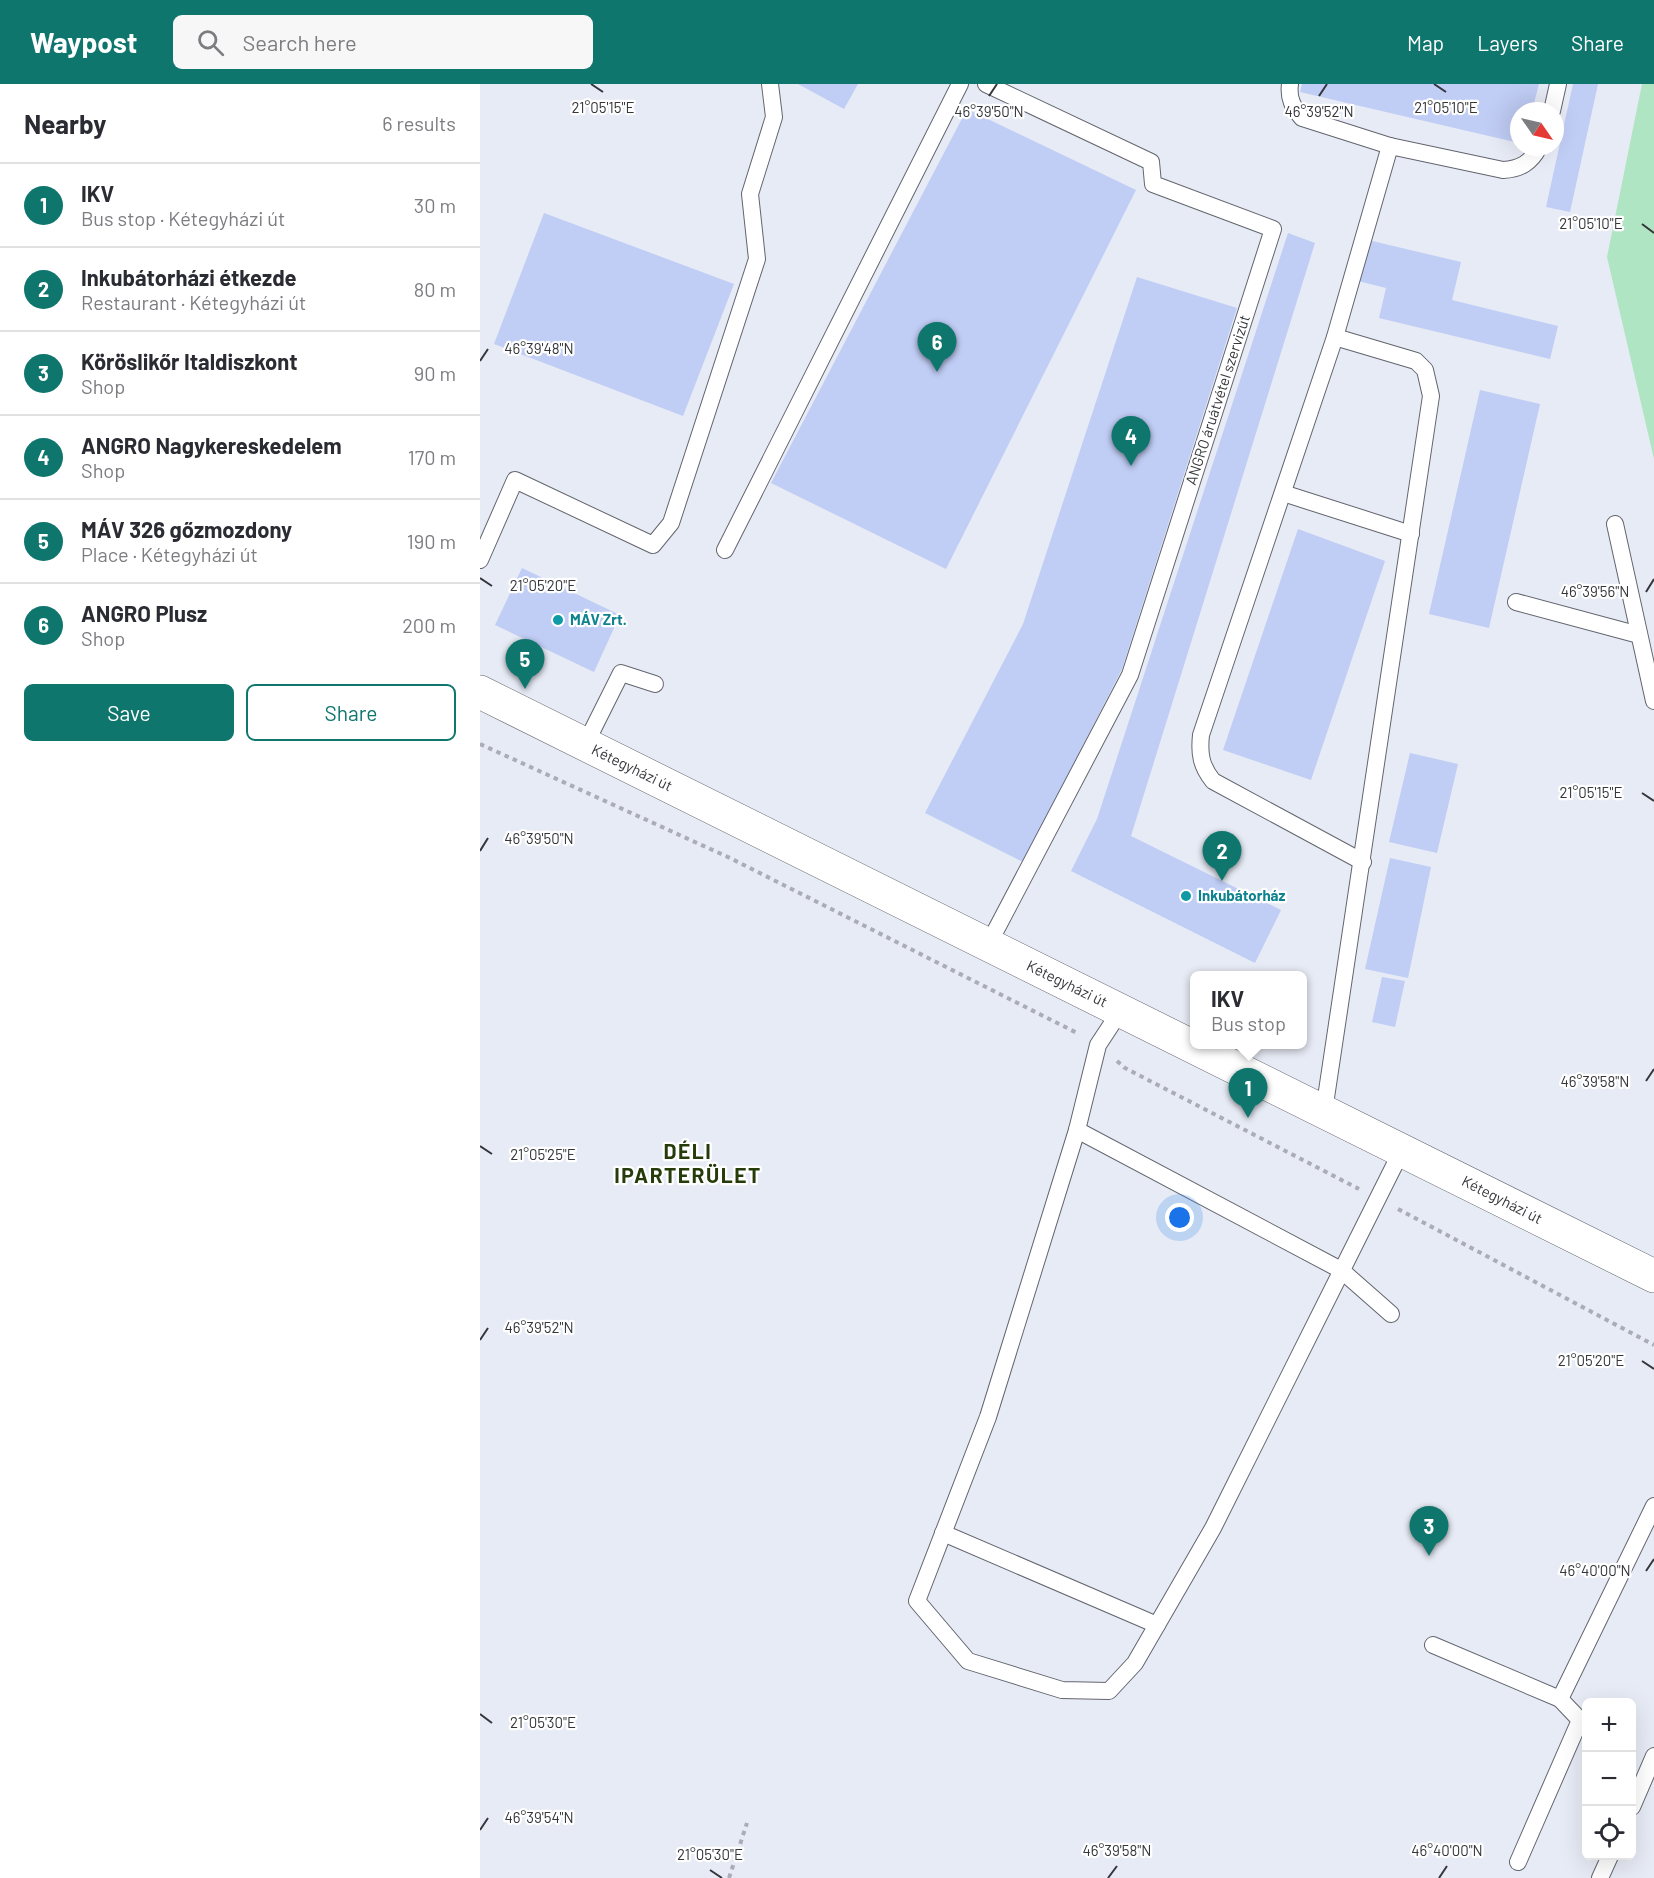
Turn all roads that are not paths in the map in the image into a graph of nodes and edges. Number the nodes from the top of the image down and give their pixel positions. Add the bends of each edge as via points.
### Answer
1 (770, 84) edge
2 (960, 84) edge
3 (986, 84) edge
4 (1290, 84) edge
5 (1557, 84) edge
6 (1554, 102) edge
7 (1390, 146) junction
8 (1533, 156) edge
9 (1335, 337) junction
10 (1282, 493) junction
11 (1615, 524) dead end
12 (1411, 534) junction
13 (725, 550) dead end
14 (480, 560) edge
15 (1516, 602) dead end
16 (1639, 635) junction
17 (655, 684) dead end
18 (480, 692) edge
19 (1654, 701) edge
20 (585, 745) junction
21 (1363, 862) junction
22 (988, 945) junction
23 (1120, 1010) junction
24 (1190, 1045) edge
25 (1199, 1049) edge
26 (1324, 1111) junction
27 (1077, 1130) junction
28 (1402, 1150) junction
29 (1341, 1270) junction
30 (1654, 1276) edge
31 (1391, 1314) dead end
32 (1654, 1506) edge
33 (943, 1533) junction
34 (1157, 1625) junction
35 (1433, 1645) dead end
36 (1560, 1699) junction
37 (1654, 1756) edge
38 (1632, 1806) edge
39 (1608, 1860) edge
40 (1518, 1862) dead end
41 (1599, 1878) edge

1 - 14 lane via 774,117 750,194 757,260 671,523 653,545 515,480
2 - 13 lane
3 - 22 lane, ANGRO áruátvétel szervizút via 1151,162 1153,184 1273,229 1130,675
4 - 7 lane via 1293,108 1302,118
5 - 6 lane
7 - 8 lane via 1503,170 1515,170
7 - 9 lane
9 - 10 lane
9 - 12 lane via 1416,361 1430,381
10 - 12 lane
10 - 21 lane via 1201,735 1203,769 1213,781
11 - 16 lane
12 - 21 lane
15 - 16 lane
16 - 19 lane
17 - 20 lane via 621,673
18 - 20 street, Kétegyházi út
20 - 22 street, Kétegyházi út
21 - 26 lane
22 - 23 street, Kétegyházi út
23 - 24 street, Kétegyházi út
23 - 27 lane via 1098,1045
25 - 26 street, Kétegyházi út
26 - 28 street, Kétegyházi út
27 - 29 lane
27 - 33 lane via 988,1417
28 - 29 lane
28 - 30 street, Kétegyházi út
29 - 31 lane
29 - 34 lane via 1213,1528
32 - 36 lane
33 - 34 lane
33 - 34 lane via 917,1601 968,1661 1062,1689 1109,1691 1136,1663
35 - 36 lane
36 - 40 lane via 1580,1720
37 - 38 lane
39 - 41 lane

